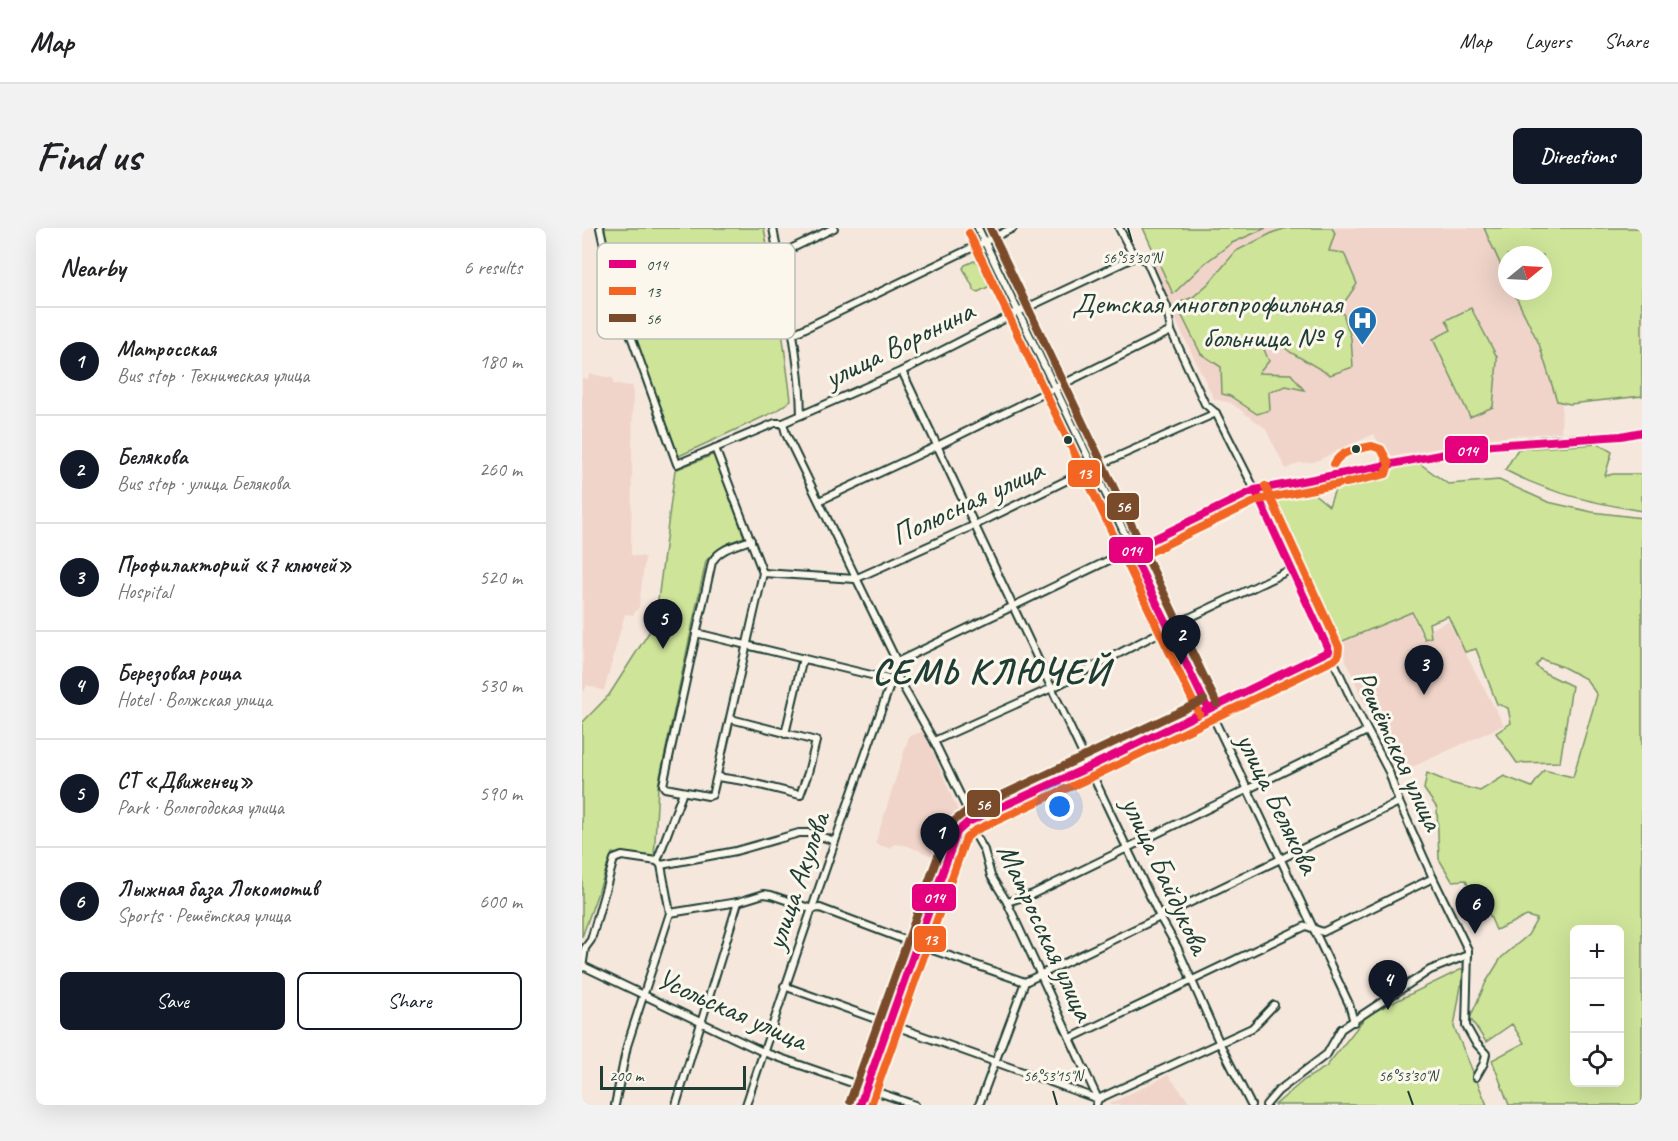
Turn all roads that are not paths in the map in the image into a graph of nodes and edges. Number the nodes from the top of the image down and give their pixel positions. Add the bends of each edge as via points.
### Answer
1 (600, 228) edge
2 (773, 228) edge
3 (834, 228) edge
4 (978, 228) edge
5 (1013, 228) edge
6 (1119, 228) edge
7 (984, 242) junction
8 (603, 243) edge
9 (776, 243) edge
10 (795, 247) edge
11 (1137, 256) junction
12 (1018, 312) junction
13 (1171, 331) junction
14 (795, 333) edge
15 (636, 339) edge
16 (794, 339) edge
17 (902, 371) junction
18 (1054, 388) junction
19 (1216, 413) junction
20 (801, 415) junction
21 (783, 423) junction
22 (1642, 432) edge
23 (937, 446) junction
24 (715, 448) junction
25 (1092, 468) junction
26 (1255, 490) junction
27 (819, 501) junction
28 (975, 525) junction
29 (751, 540) junction
30 (1131, 550) junction
31 (1292, 569) junction
32 (763, 573) junction
33 (855, 579) junction
34 (1015, 607) junction
35 (1170, 627) junction
36 (696, 633) junction
37 (746, 645) junction
38 (1329, 651) junction
39 (803, 658) junction
40 (897, 662) junction
41 (894, 678) junction
42 (1052, 688) junction
43 (1208, 709) junction
44 (731, 719) junction
45 (1367, 731) junction
46 (785, 734) junction
47 (934, 741) junction
48 (1089, 767) junction
49 (717, 777) junction
50 (1248, 790) junction
51 (682, 792) junction
52 (1399, 802) junction
53 (968, 822) junction
54 (835, 841) junction
55 (1127, 848) junction
56 (1280, 860) junction
57 (659, 863) junction
58 (1433, 878) junction
59 (738, 902) junction
60 (1007, 902) junction
61 (812, 909) junction
62 (670, 913) junction
63 (1160, 917) junction
64 (1314, 931) junction
65 (918, 945) junction
66 (584, 948) edge
67 (1468, 955) junction
68 (583, 967) edge
69 (1040, 974) junction
70 (1025, 982) junction
71 (1192, 982) junction
72 (784, 986) junction
73 (644, 995) junction
74 (1274, 1005) dead end
75 (1354, 1022) junction
76 (702, 1023) junction
77 (888, 1024) junction
78 (1071, 1038) junction
79 (1220, 1044) junction
80 (763, 1052) junction
81 (996, 1061) junction
82 (1476, 1077) dead end
83 (866, 1088) junction
84 (1097, 1102) edge
85 (615, 1105) edge
86 (676, 1105) edge
87 (746, 1105) edge
88 (860, 1105) edge
89 (915, 1105) edge
90 (979, 1105) edge
91 (1251, 1105) edge
92 (1266, 1105) edge

1 - 8 street, улица Воронина
2 - 9 street
3 - 10 street
4 - 7 street, улица Белякова
5 - 7 street
6 - 11 street, Решётская улица
7 - 12 street, улица Белякова
7 - 14 street
11 - 12 street, улица Воронина
11 - 13 street, Решётская улица via 1147,262 1167,307
12 - 17 street, улица Воронина
12 - 18 street, улица Белякова
13 - 18 street
13 - 19 street, Решётская улица via 1205,404
15 - 24 street, улица Воронина via 677,464
16 - 20 street
17 - 20 street, улица Воронина
17 - 23 street, улица Байдукова
18 - 23 street
18 - 25 street, улица Белякова
19 - 25 street, Полюсная улица
19 - 26 street, Решётская улица
20 - 21 street, улица Воронина
21 - 24 street, улица Воронина
21 - 27 street, Матросская улица
22 - 26 street via 1492,445
23 - 27 street
23 - 28 street, улица Байдукова
24 - 29 street
25 - 28 street, Полюсная улица
25 - 30 street, улица Белякова
26 - 30 street
26 - 31 street, Решётская улица
27 - 33 street, Матросская улица
28 - 33 street, Полюсная улица
28 - 34 street, улица Байдукова
29 - 32 street
29 - 36 street via 716,555
30 - 34 street
30 - 35 street, улица Белякова
31 - 35 street
31 - 38 street, Решётская улица
32 - 33 street, Полюсная улица
32 - 37 street
33 - 40 street, Матросская улица
34 - 40 street
34 - 42 street, улица Байдукова
35 - 42 street
35 - 43 street, улица Белякова
36 - 37 street
36 - 51 street via 663,785
37 - 39 street
37 - 44 street
38 - 43 street
38 - 45 street, Решётская улица
39 - 41 street
39 - 46 street
40 - 41 street, Матросская улица
41 - 47 street, Матросская улица
41 - 54 street, улица Акулова
42 - 47 street
42 - 48 street, улица Байдукова
43 - 48 street
43 - 50 street, улица Белякова
44 - 46 street
44 - 49 street
45 - 50 street
45 - 52 street, Решётская улица via 1389,772
46 - 49 street via 816,741 800,795
47 - 53 street, Матросская улица via 966,807
48 - 53 street
48 - 55 street, улица Байдукова
49 - 51 street via 712,795
50 - 55 street
50 - 56 street, улица Белякова
51 - 57 street
52 - 56 street
52 - 58 street, Решётская улица
53 - 60 street, Матросская улица
53 - 65 street via 957,832
54 - 57 street via 805,832 736,851
54 - 61 street, улица Акулова
55 - 60 street via 1033,894
55 - 63 street, улица Байдукова
56 - 63 street
56 - 64 street, улица Белякова
57 - 62 street
57 - 66 street via 622,856 614,859 591,938
58 - 64 street via 1323,932
58 - 67 street, Решётская улица
59 - 61 street via 764,894
59 - 62 street
59 - 76 street
60 - 69 street, Матросская улица
61 - 65 street via 820,908
61 - 72 street, улица Акулова
62 - 73 street
63 - 69 street
63 - 71 street, улица Байдукова
64 - 71 street via 1306,927
64 - 75 street, улица Белякова
65 - 70 street
65 - 77 street
66 - 68 street
67 - 75 street via 1430,970
67 - 82 street, Решётская улица via 1466,1026 1485,1054
68 - 73 street, Усольская улица
69 - 70 street
69 - 78 street, Матросская улица
70 - 81 street
71 - 78 street
71 - 79 street, улица Байдукова
72 - 77 street
72 - 80 street, улица Акулова
73 - 76 street, Усольская улица
73 - 85 street via 627,1046
74 - 79 street via 1252,1028
75 - 92 street via 1341,1029 1327,1054
76 - 80 street, Усольская улица
76 - 86 street
77 - 81 street
77 - 83 street
78 - 84 street, Матросская улица
79 - 84 street
79 - 91 street, улица Байдукова
80 - 83 street, Усольская улица
80 - 87 street, улица Акулова
81 - 84 street
81 - 90 street
83 - 88 street
83 - 89 street, Усольская улица

